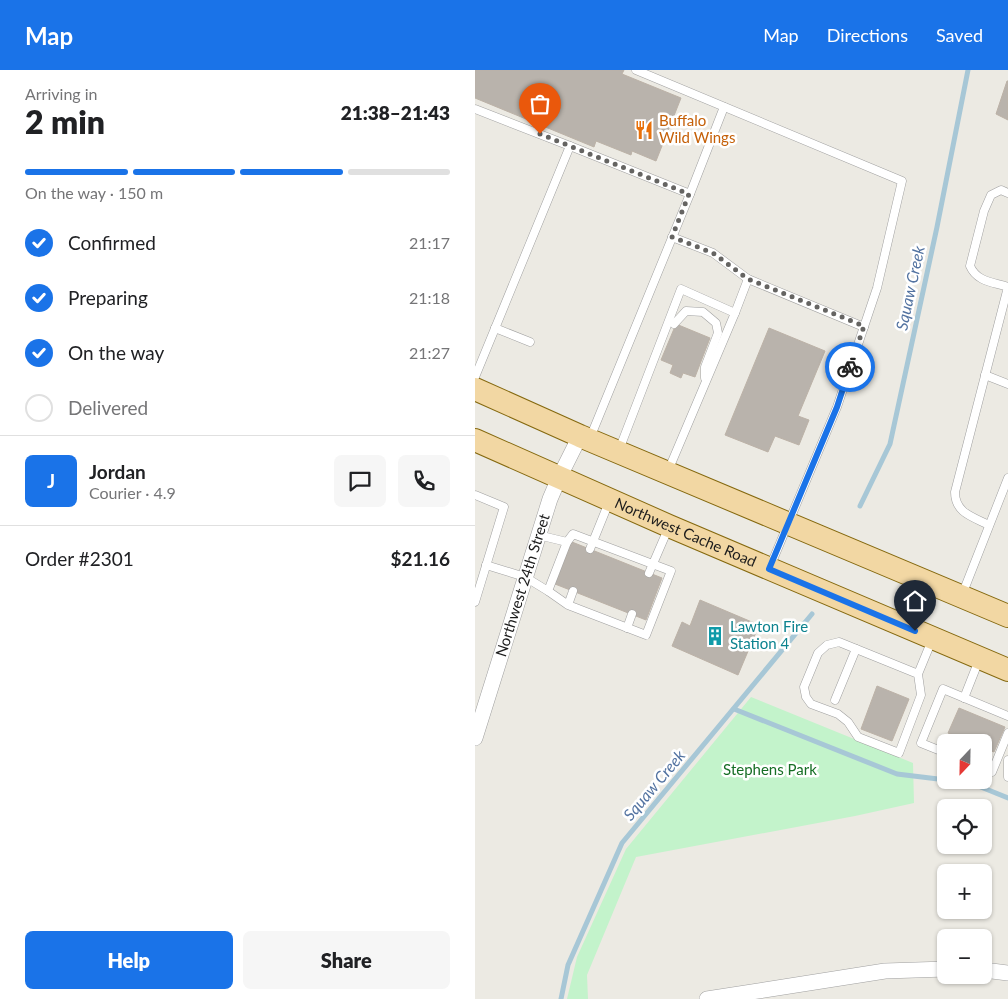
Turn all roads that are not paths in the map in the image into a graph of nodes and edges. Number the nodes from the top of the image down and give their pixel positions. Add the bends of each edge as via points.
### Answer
1 (636, 70) edge
2 (724, 106) junction
3 (475, 109) edge
4 (570, 146) junction
5 (1008, 193) edge
6 (689, 194) junction
7 (672, 237) junction
8 (748, 279) junction
9 (1008, 287) edge
10 (735, 313) junction
11 (674, 324) dead end
12 (864, 326) junction
13 (495, 328) junction
14 (530, 342) dead end
15 (661, 359) dead end
16 (652, 365) junction
17 (985, 375) junction
18 (475, 378) edge
19 (706, 383) junction
20 (1008, 384) edge
21 (475, 389) edge
22 (585, 438) junction
23 (475, 440) edge
24 (618, 452) junction
25 (667, 473) junction
26 (559, 478) junction
27 (1008, 478) edge
28 (475, 495) edge
29 (609, 500) junction
30 (789, 524) junction
31 (669, 526) junction
32 (989, 526) junction
33 (538, 535) junction
34 (593, 541) junction
35 (567, 542) junction
36 (590, 549) dead end
37 (653, 564) junction
38 (475, 568) edge
39 (485, 568) junction
40 (769, 569) junction
41 (649, 573) dead end
42 (525, 578) junction
43 (548, 591) junction
44 (573, 591) dead end
45 (962, 597) junction
46 (475, 602) edge
47 (568, 605) junction
48 (632, 614) dead end
49 (1008, 616) edge
50 (627, 628) junction
51 (933, 638) junction
52 (855, 649) junction
53 (979, 658) junction
54 (1008, 670) edge
55 (918, 674) junction
56 (964, 698) junction
57 (835, 700) dead end
58 (1008, 716) edge
59 (1008, 733) edge
60 (475, 738) edge
61 (937, 749) edge
62 (1008, 760) edge
63 (993, 770) edge
64 (1008, 777) edge
65 (937, 969) edge
66 (992, 971) edge
67 (1008, 973) edge
68 (740, 996) edge
69 (707, 999) edge

1 - 2 lane
2 - 6 lane
2 - 12 lane via 903,181 877,288
3 - 4 lane
4 - 6 lane
4 - 13 lane
5 - 9 lane via 1001,190 991,195 983,211 970,266 974,275
6 - 7 lane
7 - 8 lane via 713,253
7 - 22 lane
8 - 10 lane
8 - 12 lane
9 - 17 lane
10 - 16 lane via 681,289
10 - 19 lane
11 - 19 lane via 686,311 703,312 716,323 718,333 705,367
12 - 30 lane via 837,407
13 - 14 lane
13 - 18 lane
15 - 16 lane
16 - 24 lane
17 - 20 lane
17 - 32 lane via 955,501 963,512
19 - 25 lane
21 - 22 main road
22 - 24 main road
22 - 26 street, Northwest 24th Street
23 - 26 main road, Northwest Cache Road
24 - 25 main road
25 - 30 main road
26 - 29 main road, Northwest Cache Road
26 - 33 street, Northwest 24th Street
27 - 32 lane
28 - 39 lane via 504,507
29 - 31 main road, Northwest Cache Road
29 - 34 lane
30 - 40 lane
30 - 45 main road
31 - 37 lane
31 - 40 main road, Northwest Cache Road
32 - 45 lane
33 - 35 lane
33 - 42 street, Northwest 24th Street
34 - 35 lane via 573,534
34 - 36 lane
34 - 37 lane
35 - 43 lane
37 - 41 lane
37 - 50 lane via 671,571 646,635
38 - 39 lane
39 - 42 lane
39 - 46 lane
40 - 51 main road, Northwest Cache Road
42 - 43 lane
42 - 60 street, Northwest 24th Street
43 - 47 lane
44 - 47 lane
45 - 49 main road
47 - 50 lane
48 - 50 lane
51 - 53 main road, Northwest Cache Road
51 - 55 lane
52 - 55 lane
52 - 55 lane via 839,642 818,652 804,687 805,697 811,704 838,714 858,737 899,754 921,695
52 - 57 lane
53 - 54 main road, Northwest Cache Road
53 - 56 lane
56 - 58 lane
56 - 61 lane via 943,689 921,743
59 - 63 lane
62 - 64 lane
65 - 68 street via 885,971
66 - 67 street
68 - 69 street

